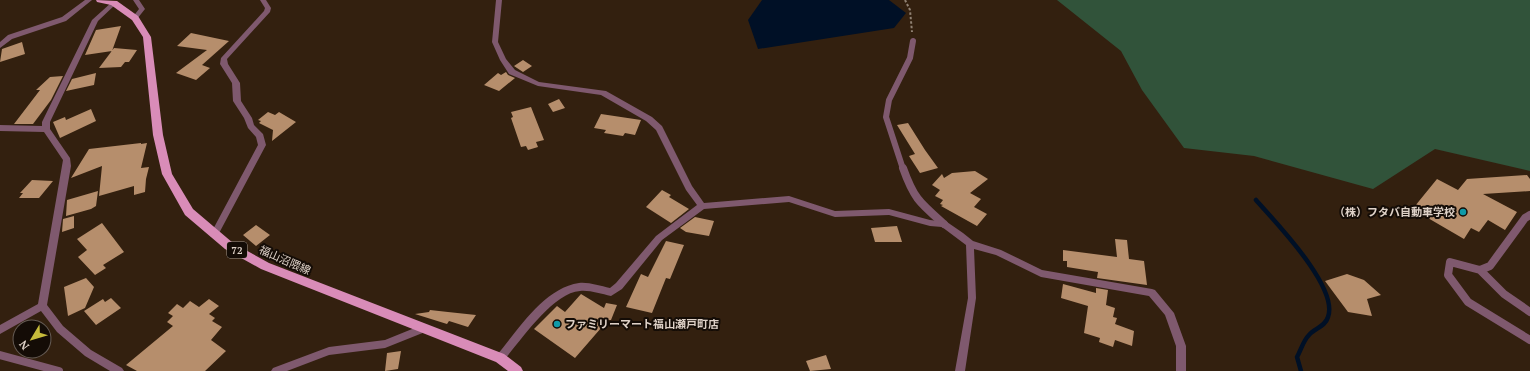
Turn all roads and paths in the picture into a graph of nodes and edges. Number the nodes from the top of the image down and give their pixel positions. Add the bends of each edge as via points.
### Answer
1 (89, 0) edge
2 (100, 0) edge
3 (136, 0) edge
4 (263, 0) edge
5 (499, 0) edge
6 (905, 0) edge
7 (114, 3) junction
8 (135, 18) junction
9 (913, 41) joint
10 (0, 46) edge
11 (0, 128) edge
12 (46, 129) junction
13 (702, 206) junction
14 (1530, 215) edge
15 (944, 224) junction
16 (214, 235) junction
17 (970, 244) junction
18 (1480, 270) junction
19 (42, 306) junction
20 (1530, 312) edge
21 (422, 328) junction
22 (0, 330) edge
23 (1530, 340) edge
24 (0, 355) edge
25 (500, 358) junction
26 (113, 370) edge
27 (60, 371) edge
28 (276, 371) edge
29 (517, 371) edge
30 (960, 371) edge
31 (1181, 371) edge

1 - 10 street via 64,19 10,37
2 - 7 main road, 福山沼隈線 / 72
3 - 8 street via 142,9
4 - 16 street via 268,8 266,12 224,58 224,64 236,83 237,101 251,126 260,136 262,145
5 - 13 street via 495,42 512,72 538,84 604,93 649,118 659,128 689,188
6 - 9 path via 910,10
7 - 8 main road, 福山沼隈線 / 72
7 - 12 street via 95,20 46,122
8 - 16 main road, 福山沼隈線 / 72 via 146,37 158,135 167,174 188,212
9 - 15 lane via 910,58 889,100 886,117 910,188 918,201
11 - 12 street
12 - 19 street via 67,160 68,166
13 - 15 street via 789,199 835,214 889,212 930,223
13 - 25 street via 659,238 611,292 580,287 561,293 550,300
14 - 18 lane via 1525,218 1490,266
15 - 17 street
16 - 21 main road, 福山沼隈線 / 72 via 265,266
17 - 30 street via 972,298
17 - 31 street via 998,252 1041,273 1152,293 1169,313 1174,326 1181,346
18 - 20 lane via 1504,294
18 - 23 lane via 1450,262 1448,275 1468,302
19 - 22 street
19 - 26 street via 60,329
21 - 25 main road, 福山沼隈線 / 72
21 - 28 street via 385,344 329,351
24 - 27 lane
25 - 29 main road, 福山沼隈線 / 72

